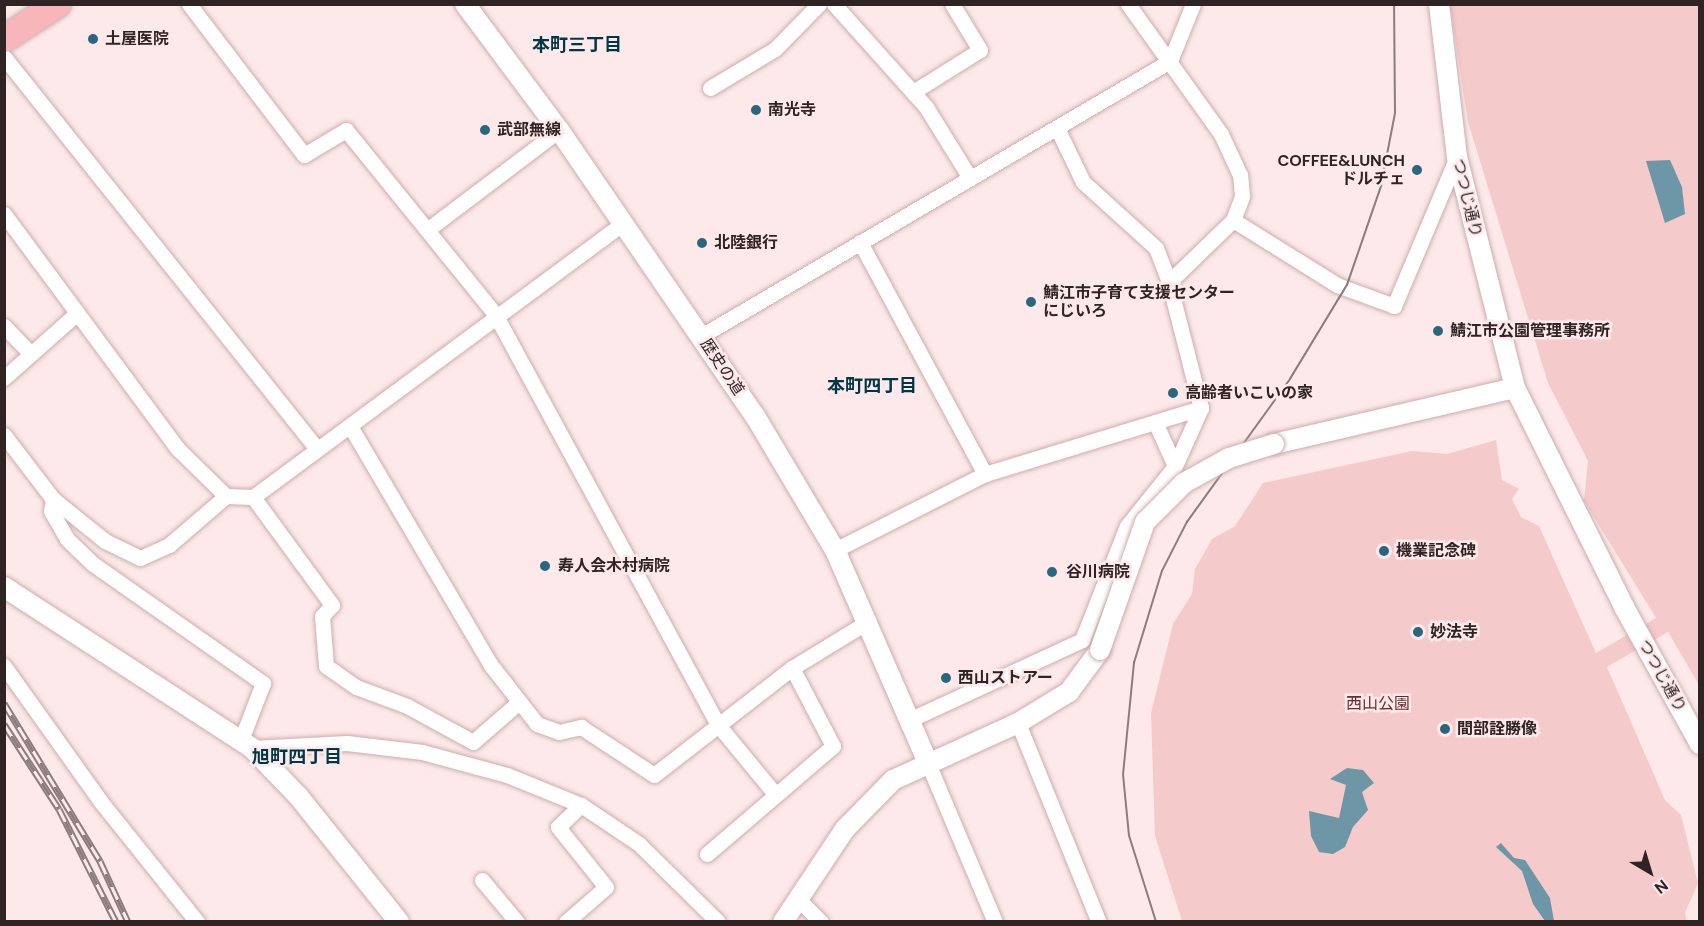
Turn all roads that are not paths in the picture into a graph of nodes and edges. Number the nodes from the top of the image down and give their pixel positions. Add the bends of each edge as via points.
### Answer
1 (58, 4) edge
2 (189, 4) edge
3 (465, 4) edge
4 (819, 4) edge
5 (834, 4) edge
6 (952, 4) edge
7 (1128, 4) edge
8 (1193, 4) edge
9 (1439, 4) edge
10 (4, 39) edge
11 (4, 57) edge
12 (1170, 61) junction
13 (710, 88) dead end
14 (913, 92) junction
15 (559, 129) junction
16 (1058, 130) junction
17 (1457, 157) junction
18 (970, 178) junction
19 (4, 214) edge
20 (1233, 220) junction
21 (624, 222) junction
22 (427, 231) junction
23 (860, 242) junction
24 (1169, 282) junction
25 (495, 314) junction
26 (75, 315) junction
27 (4, 326) edge
28 (701, 336) junction
29 (30, 353) junction
30 (4, 378) edge
31 (1515, 388) junction
32 (1201, 408) junction
33 (1155, 422) junction
34 (350, 426) junction
35 (4, 435) edge
36 (318, 449) junction
37 (1175, 466) junction
38 (985, 474) junction
39 (226, 496) junction
40 (253, 497) junction
41 (53, 499) junction
42 (835, 550) junction
43 (6, 592) edge
44 (869, 621) junction
45 (4, 666) edge
46 (792, 668) junction
47 (519, 702) junction
48 (909, 720) junction
49 (1018, 723) junction
50 (719, 726) junction
51 (246, 744) junction
52 (1700, 744) edge
53 (927, 761) junction
54 (775, 794) junction
55 (581, 806) junction
56 (707, 854) dead end
57 (482, 880) dead end
58 (799, 900) junction
59 (197, 921) edge
60 (399, 921) edge
61 (517, 921) edge
62 (566, 921) edge
63 (718, 921) edge
64 (783, 921) edge
65 (821, 921) edge
66 (995, 921) edge
67 (1099, 921) edge

1 - 10 highway
2 - 22 street via 304,154 346,130
3 - 15 street, 歴史の道
4 - 13 street via 775,49
5 - 14 street
6 - 14 street via 980,50
7 - 12 street
8 - 12 street
9 - 17 street, つつじ通り
11 - 36 street
12 - 16 street
12 - 20 street via 1221,134 1240,175 1242,196
14 - 18 street
15 - 21 street, 歴史の道
15 - 22 street
16 - 18 street
16 - 24 street via 1083,182 1156,248
17 - 20 street via 1394,306 1336,285
17 - 31 street, つつじ通り
18 - 23 street
19 - 26 street
20 - 24 street
21 - 25 street
21 - 28 street, 歴史の道
22 - 25 street
23 - 28 street
23 - 38 street
24 - 32 street
25 - 34 street
25 - 50 street
26 - 29 street
26 - 39 street via 178,449
27 - 29 street
28 - 42 street, 歴史の道
29 - 30 street
31 - 49 street, bridge via 1274,444 1229,458 1184,483 1145,522 1100,650 1069,692
31 - 52 street, つつじ通り via 1624,607
32 - 33 street
32 - 37 street
33 - 37 street
33 - 38 street
34 - 36 street
34 - 47 street via 490,664
35 - 41 street
36 - 40 street
37 - 48 street via 1127,526 1082,640
38 - 42 street
39 - 40 street
39 - 41 street via 169,545 140,558 105,541
40 - 47 street via 332,605 322,616 326,666 356,687 407,706 473,742
41 - 51 street via 51,511 67,538 93,564 263,683
42 - 44 street, 歴史の道
43 - 51 street
44 - 46 street
44 - 48 street, 歴史の道
45 - 59 street via 101,802
46 - 50 street
46 - 54 street via 833,746
47 - 50 street via 537,724 559,732 581,727 654,775
48 - 53 street, 歴史の道
49 - 53 street
49 - 67 street
50 - 54 street
51 - 55 street via 347,742 422,752 507,775
51 - 60 street via 299,797
53 - 58 street via 893,780 845,829
53 - 66 street
54 - 56 street
55 - 62 street via 558,827 606,887
55 - 63 street via 669,869
57 - 61 street
58 - 64 street
58 - 65 street

